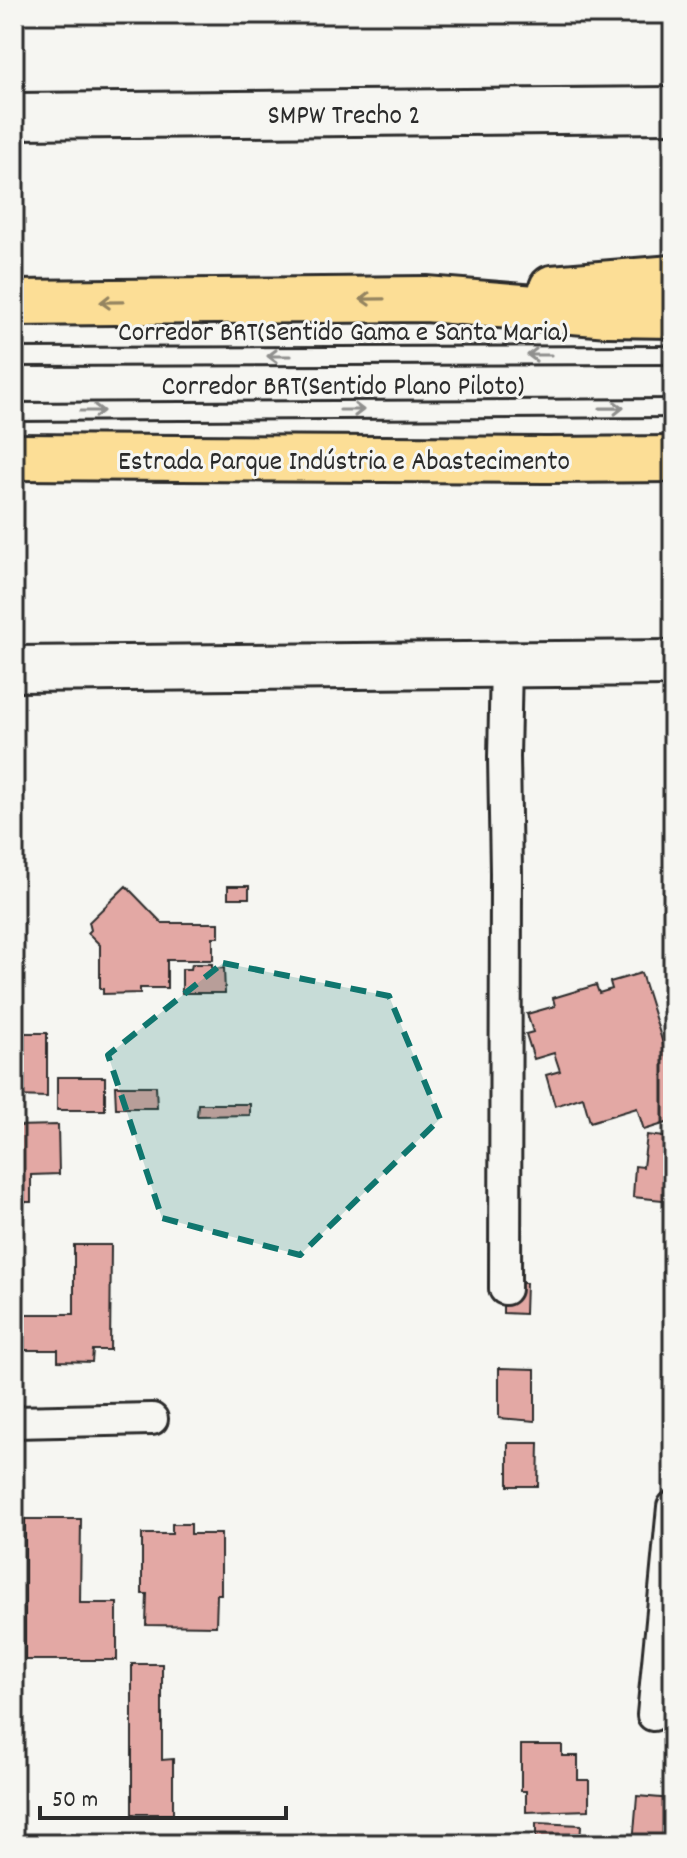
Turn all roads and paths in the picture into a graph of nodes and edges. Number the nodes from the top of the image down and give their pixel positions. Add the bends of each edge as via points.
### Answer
1 (673, 110) edge
2 (14, 116) edge
3 (673, 278) edge
4 (426, 299) junction
5 (14, 303) edge
6 (673, 315) edge
7 (673, 355) edge
8 (14, 357) edge
9 (673, 408) edge
10 (14, 412) edge
11 (14, 457) edge
12 (673, 459) edge
13 (547, 460) junction
14 (673, 477) edge
15 (673, 663) edge
16 (506, 664) junction
17 (14, 669) edge
18 (505, 1289) dead end
19 (152, 1419) dead end
20 (14, 1422) edge
21 (673, 1507) edge
22 (653, 1715) dead end

1 - 2 street, SMPW Trecho 2
3 - 4 highway
4 -> 5 highway
4 - 6 highway
7 -> 8 lane, Corredor BRT(Sentido Gama e Santa Maria)
10 -> 9 lane, Corredor BRT(Sentido Plano Piloto)
11 - 13 highway, Estrada Parque Indústria e Abastecimento
12 - 13 highway, Estrada Parque Indústria e Abastecimento
13 - 14 highway
15 - 16 street
16 - 17 street
16 - 18 street
19 - 20 street
21 - 22 street

